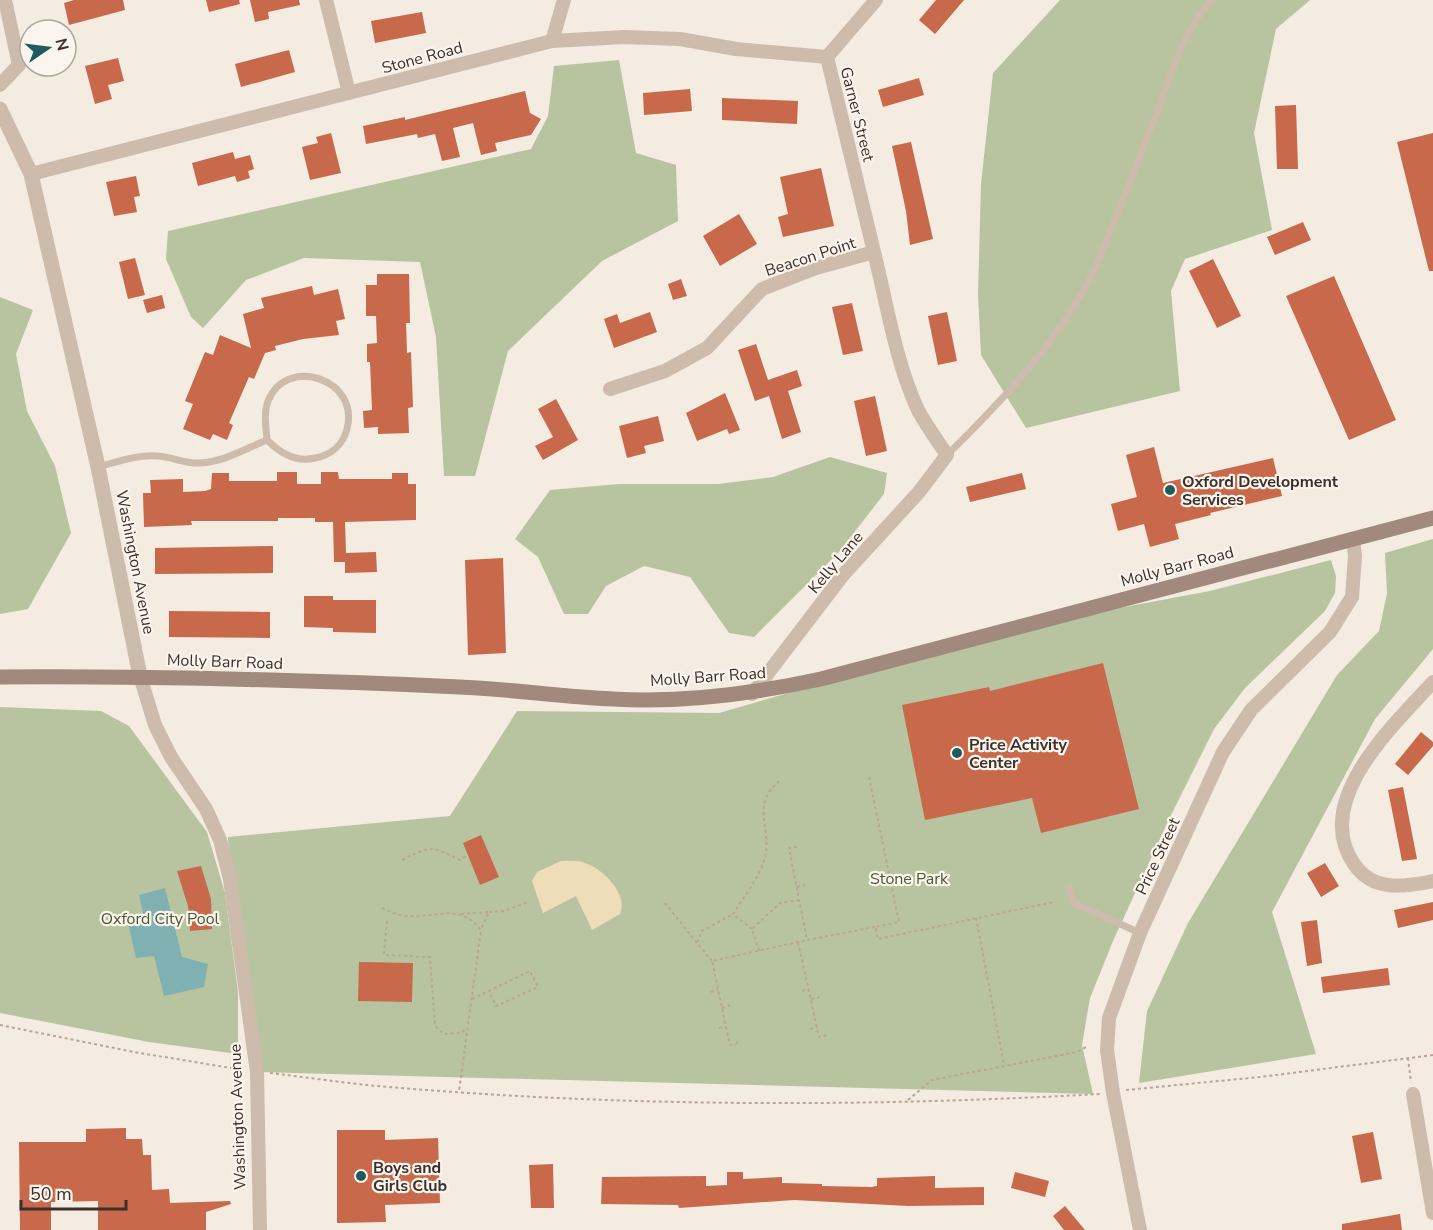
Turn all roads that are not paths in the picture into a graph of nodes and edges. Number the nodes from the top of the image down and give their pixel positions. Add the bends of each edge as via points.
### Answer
1 (5, 0) edge
2 (326, 0) edge
3 (564, 0) edge
4 (876, 0) edge
5 (1212, 0) edge
6 (552, 41) junction
7 (828, 57) junction
8 (0, 85) edge
9 (349, 93) junction
10 (0, 109) edge
11 (32, 174) junction
12 (874, 252) junction
13 (610, 389) dead end
14 (267, 440) junction
15 (947, 455) junction
16 (98, 467) junction
17 (1433, 518) edge
18 (1353, 539) junction
19 (140, 676) junction
20 (0, 677) edge
21 (1433, 682) edge
22 (752, 694) junction
23 (1433, 881) edge
24 (1069, 888) dead end
25 (1140, 933) junction
26 (1413, 1094) road end
27 (1432, 1206) edge
28 (260, 1230) edge
29 (1140, 1230) edge

1 - 8 street via 19,65
2 - 9 street
3 - 6 street
4 - 7 street, Garner Street
5 - 15 lane via 1192,28 1175,65 1123,201 1092,273 1066,319 990,413
6 - 7 street, Stone Road via 680,39 736,49
6 - 9 street, Stone Road
7 - 12 street, Garner Street
9 - 11 street, Stone Road
10 - 11 street, Washington Avenue
11 - 16 street, Washington Avenue
12 - 13 street, Beacon Point via 816,268 762,289 707,348 665,371
12 - 15 street, Beacon Point via 897,350 918,409
14 - 14 lane via 293,458 323,457 345,436 349,423 345,399 320,378 305,376 277,387 265,415
14 - 16 lane via 222,459 201,463 141,456
15 - 22 street, Kelly Lane via 919,492 843,575
16 - 19 street, Washington Avenue
17 - 18 main road, Molly Barr Road
18 - 22 main road, Molly Barr Road
18 - 25 street, Price Street via 1352,597 1342,616 1251,710 1223,752
19 - 20 main road, Molly Barr Road
19 - 22 main road, Molly Barr Road via 462,687 615,699
19 - 28 street, Washington Avenue via 155,725 206,809 220,840 230,879 257,1072
21 - 23 street via 1377,744 1348,791 1341,818 1343,844 1355,866 1372,881 1396,887
24 - 25 lane via 1074,903
25 - 29 street, Price Street via 1109,1018 1107,1050
26 - 27 street

